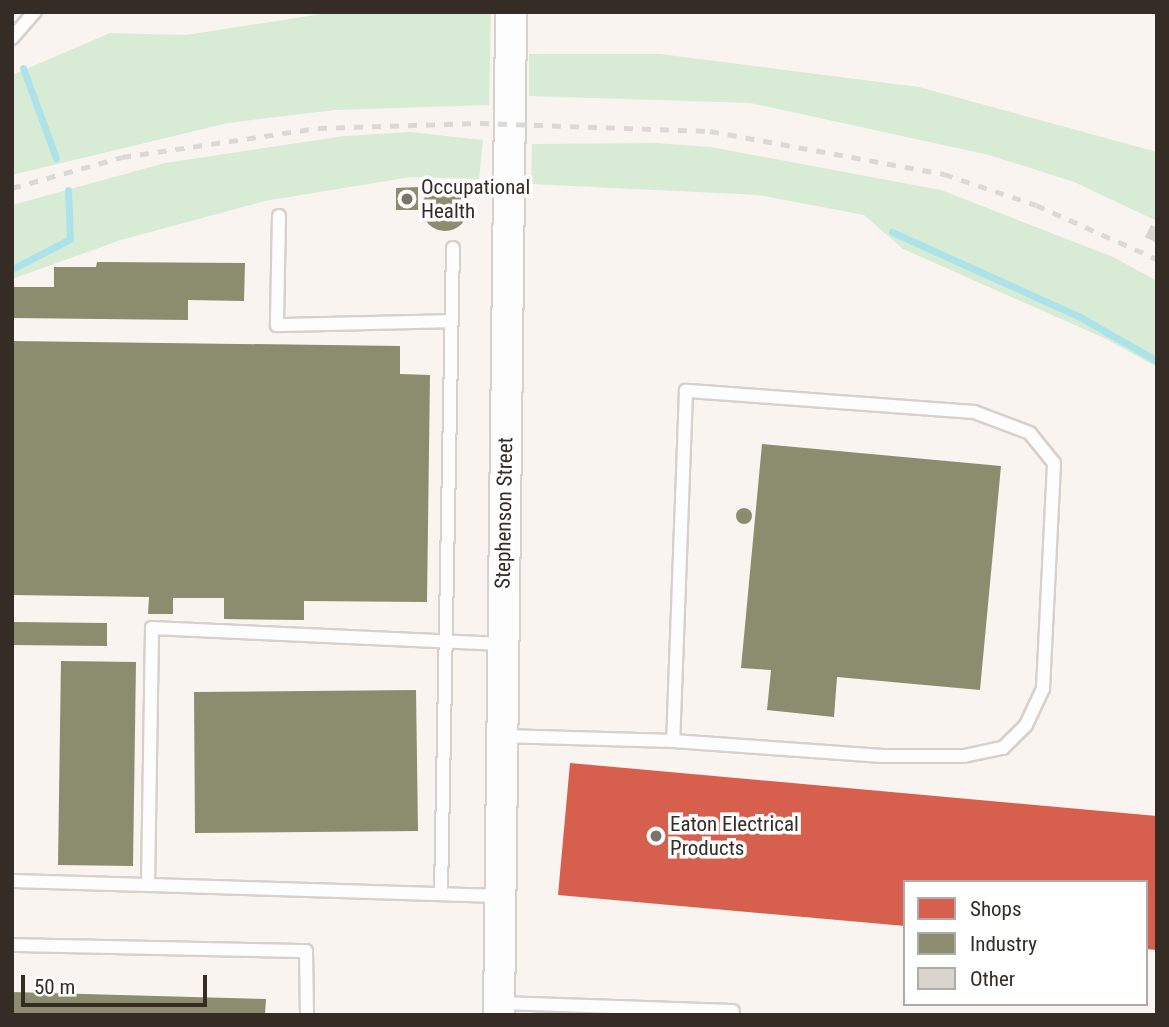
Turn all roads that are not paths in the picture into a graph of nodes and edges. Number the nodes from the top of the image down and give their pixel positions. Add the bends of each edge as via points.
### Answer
1 (35, 12) edge
2 (512, 12) edge
3 (12, 38) edge
4 (279, 216) dead end
5 (453, 248) dead end
6 (452, 321) junction
7 (443, 642) junction
8 (503, 645) junction
9 (502, 736) junction
10 (673, 741) junction
11 (12, 881) edge
12 (148, 885) junction
13 (441, 894) junction
14 (500, 896) junction
15 (12, 945) edge
16 (499, 1009) edge
17 (733, 1011) dead end
18 (307, 1015) edge

1 - 3 lane
2 - 8 street, Stephenson Street
4 - 6 lane via 277,325
5 - 6 lane
6 - 7 lane
7 - 8 lane
7 - 12 lane via 152,628
7 - 13 lane
8 - 9 street, Stephenson Street
9 - 10 lane
9 - 14 street, Stephenson Street
10 - 10 lane via 883,756 964,756 1003,748 1026,725 1043,689 1055,463 1030,433 974,412 686,391
11 - 12 lane
12 - 13 lane
13 - 14 lane
14 - 16 street, Stephenson Street
15 - 18 lane via 306,951
16 - 17 lane

